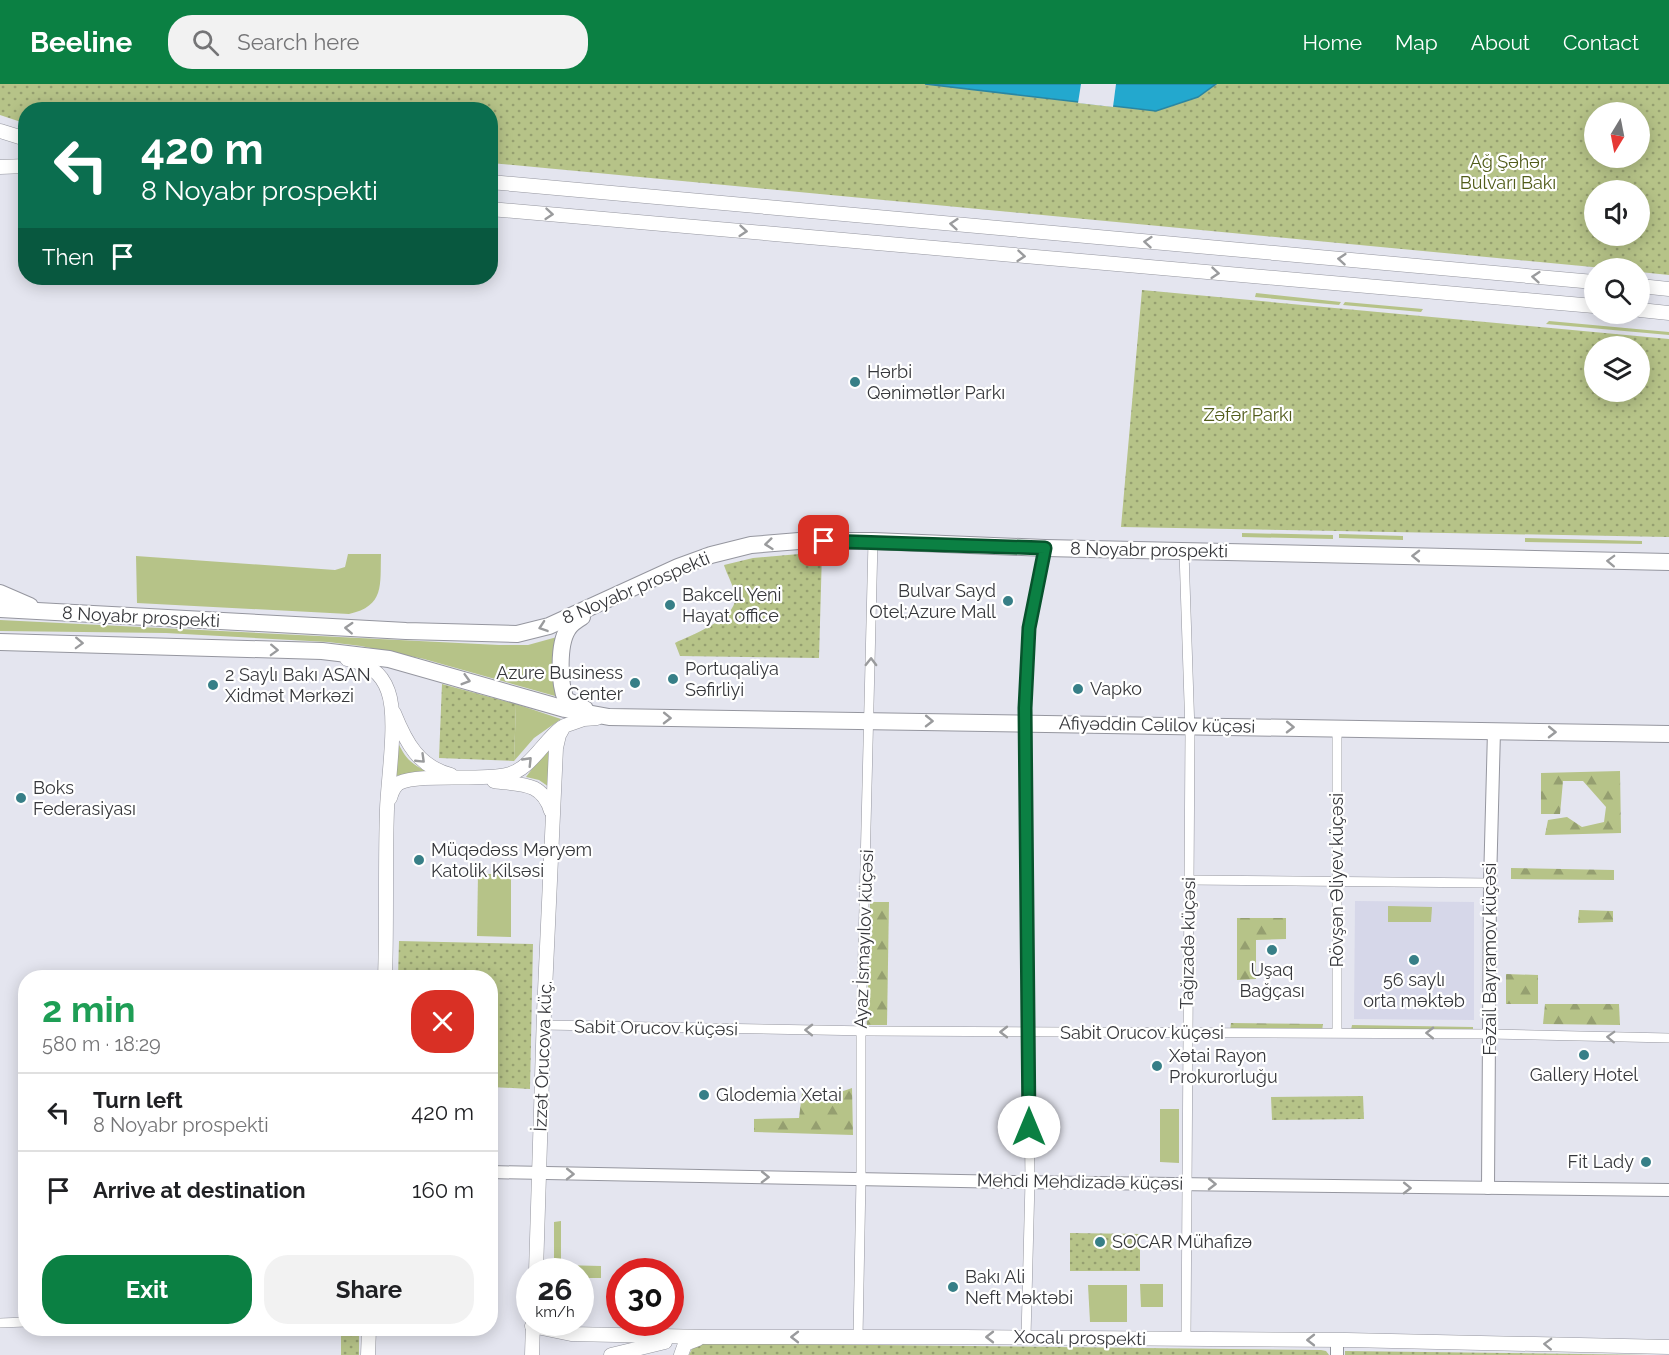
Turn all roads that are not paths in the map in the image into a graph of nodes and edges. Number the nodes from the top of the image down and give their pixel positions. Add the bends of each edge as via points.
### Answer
1 (0, 131) edge
2 (18, 137) edge
3 (18, 166) edge
4 (0, 167) edge
5 (498, 183) edge
6 (498, 210) edge
7 (1584, 281) edge
8 (1650, 287) edge
9 (1669, 289) edge
10 (1584, 305) edge
11 (1650, 311) edge
12 (1669, 313) edge
13 (873, 541) junction
14 (1045, 548) junction
15 (1184, 552) junction
16 (1669, 562) edge
17 (0, 593) edge
18 (597, 606) junction
19 (0, 609) edge
20 (60, 613) junction
21 (0, 642) edge
22 (51, 642) junction
23 (322, 651) junction
24 (0, 655) edge
25 (392, 709) junction
26 (609, 717) junction
27 (870, 720) junction
28 (1026, 723) junction
29 (1190, 725) junction
30 (564, 726) junction
31 (1337, 727) junction
32 (1494, 731) junction
33 (1669, 734) edge
34 (471, 779) junction
35 (387, 809) junction
36 (553, 817) junction
37 (1189, 880) junction
38 (1337, 882) junction
39 (1490, 883) junction
40 (385, 970) edge
41 (544, 1026) junction
42 (861, 1031) junction
43 (1029, 1032) junction
44 (1336, 1032) junction
45 (1186, 1033) junction
46 (1489, 1034) junction
47 (1669, 1038) edge
48 (498, 1172) edge
49 (540, 1173) junction
50 (861, 1178) junction
51 (1030, 1181) junction
52 (1186, 1184) junction
53 (1488, 1188) junction
54 (1669, 1190) edge
55 (537, 1258) edge
56 (18, 1322) edge
57 (0, 1323) edge
58 (594, 1335) edge
59 (369, 1336) edge
60 (532, 1336) edge
61 (535, 1336) edge
62 (706, 1337) junction
63 (858, 1337) junction
64 (1026, 1337) junction
65 (1186, 1340) junction
66 (1337, 1340) junction
67 (1669, 1347) edge
68 (368, 1355) edge
69 (532, 1355) edge
70 (540, 1355) edge
71 (611, 1355) edge
72 (681, 1355) edge
73 (1337, 1355) edge

1 - 2 main road
3 - 4 main road
7 -> 5 main road
6 -> 10 main road
8 - 9 main road
11 - 12 main road
13 - 14 highway, 8 Noyabr prospekti
13 -> 18 highway, 8 Noyabr prospekti via 751,545 678,567
27 -> 13 street, Ayaz İsmayılov küçəsi
14 - 15 highway, 8 Noyabr prospekti
14 - 28 street via 1029,628
16 -> 15 highway, 8 Noyabr prospekti
15 - 29 street
17 - 20 highway
18 -> 20 highway, 8 Noyabr prospekti via 528,632 499,635
18 - 26 highway via 565,633 561,684 570,702
19 - 20 highway, 8 Noyabr prospekti
21 - 22 highway, 8 Noyabr prospekti
22 -> 23 highway, 8 Noyabr prospekti
22 - 24 highway
23 - 25 main road via 375,670 385,684
23 -> 26 highway, 8 Noyabr prospekti via 389,659 565,710
25 -> 34 main road via 411,749 427,765
25 - 35 main road
26 -> 27 highway, Afiyəddin Cəlilov küçəsi
26 - 30 main road
27 -> 28 highway, Afiyəddin Cəlilov küçəsi
27 - 42 street, Ayaz İsmayılov küçəsi
28 - 29 highway, Afiyəddin Cəlilov küçəsi
28 - 43 street
29 -> 31 highway, Afiyəddin Cəlilov küçəsi
29 - 37 street, Tağızadə küçəsi
34 -> 30 main road via 514,773
30 - 36 main road, İzzət Orucova küç. via 556,748
31 - 32 highway, Afiyəddin Cəlilov küçəsi
31 - 38 street, Rövşən Əliyev küçəsi
32 -> 33 highway, Afiyəddin Cəlilov küçəsi
32 - 39 street, Fəzail Bayramov küçəsi
34 - 35 main road via 402,782 392,790
34 - 36 main road via 538,789
35 - 40 main road
36 - 41 main road, İzzət Orucova küç.
37 - 38 street
37 - 45 street, Tağızadə küçəsi
38 - 39 street
38 - 44 street, Rövşən Əliyev küçəsi
39 - 46 street, Fəzail Bayramov küçəsi
42 -> 41 street, Sabit Orucov küçəsi
41 - 49 main road, İzzət Orucova küç.
43 -> 42 street, Sabit Orucov küçəsi
42 - 50 street, Ayaz İsmayılov küçəsi
43 - 45 street, Sabit Orucov küçəsi
43 - 51 street
44 - 45 street, Sabit Orucov küçəsi
46 -> 44 street, Sabit Orucov küçəsi
45 - 52 street, Tağızadə küçəsi
47 -> 46 street, Sabit Orucov küçəsi
46 - 53 street, Fəzail Bayramov küçəsi
48 - 49 street, Mehdi Mehdizadə küçəsi
49 -> 50 street, Mehdi Mehdizadə küçəsi
49 - 55 main road, İzzət Orucova küç.
50 - 51 street, Mehdi Mehdizadə küçəsi
50 - 63 street, Ayaz İsmayılov küçəsi
51 - 52 street, Mehdi Mehdizadə küçəsi
51 - 64 street
52 -> 53 street, Mehdi Mehdizadə küçəsi
52 - 65 street, Tağızadə küçəsi
53 - 54 street, Mehdi Mehdizadə küçəsi
56 - 57 street
58 - 62 main road, Xocalı prospekti
59 - 68 main road
60 - 69 main road
61 - 70 main road
63 -> 62 main road, Xocalı prospekti
62 - 71 main road, Xocalı prospekti
62 - 72 main road via 685,1344
64 -> 63 main road, Xocalı prospekti
64 - 65 main road, Xocalı prospekti
66 -> 65 main road, Xocalı prospekti
67 -> 66 main road, Xocalı prospekti
66 - 73 street

